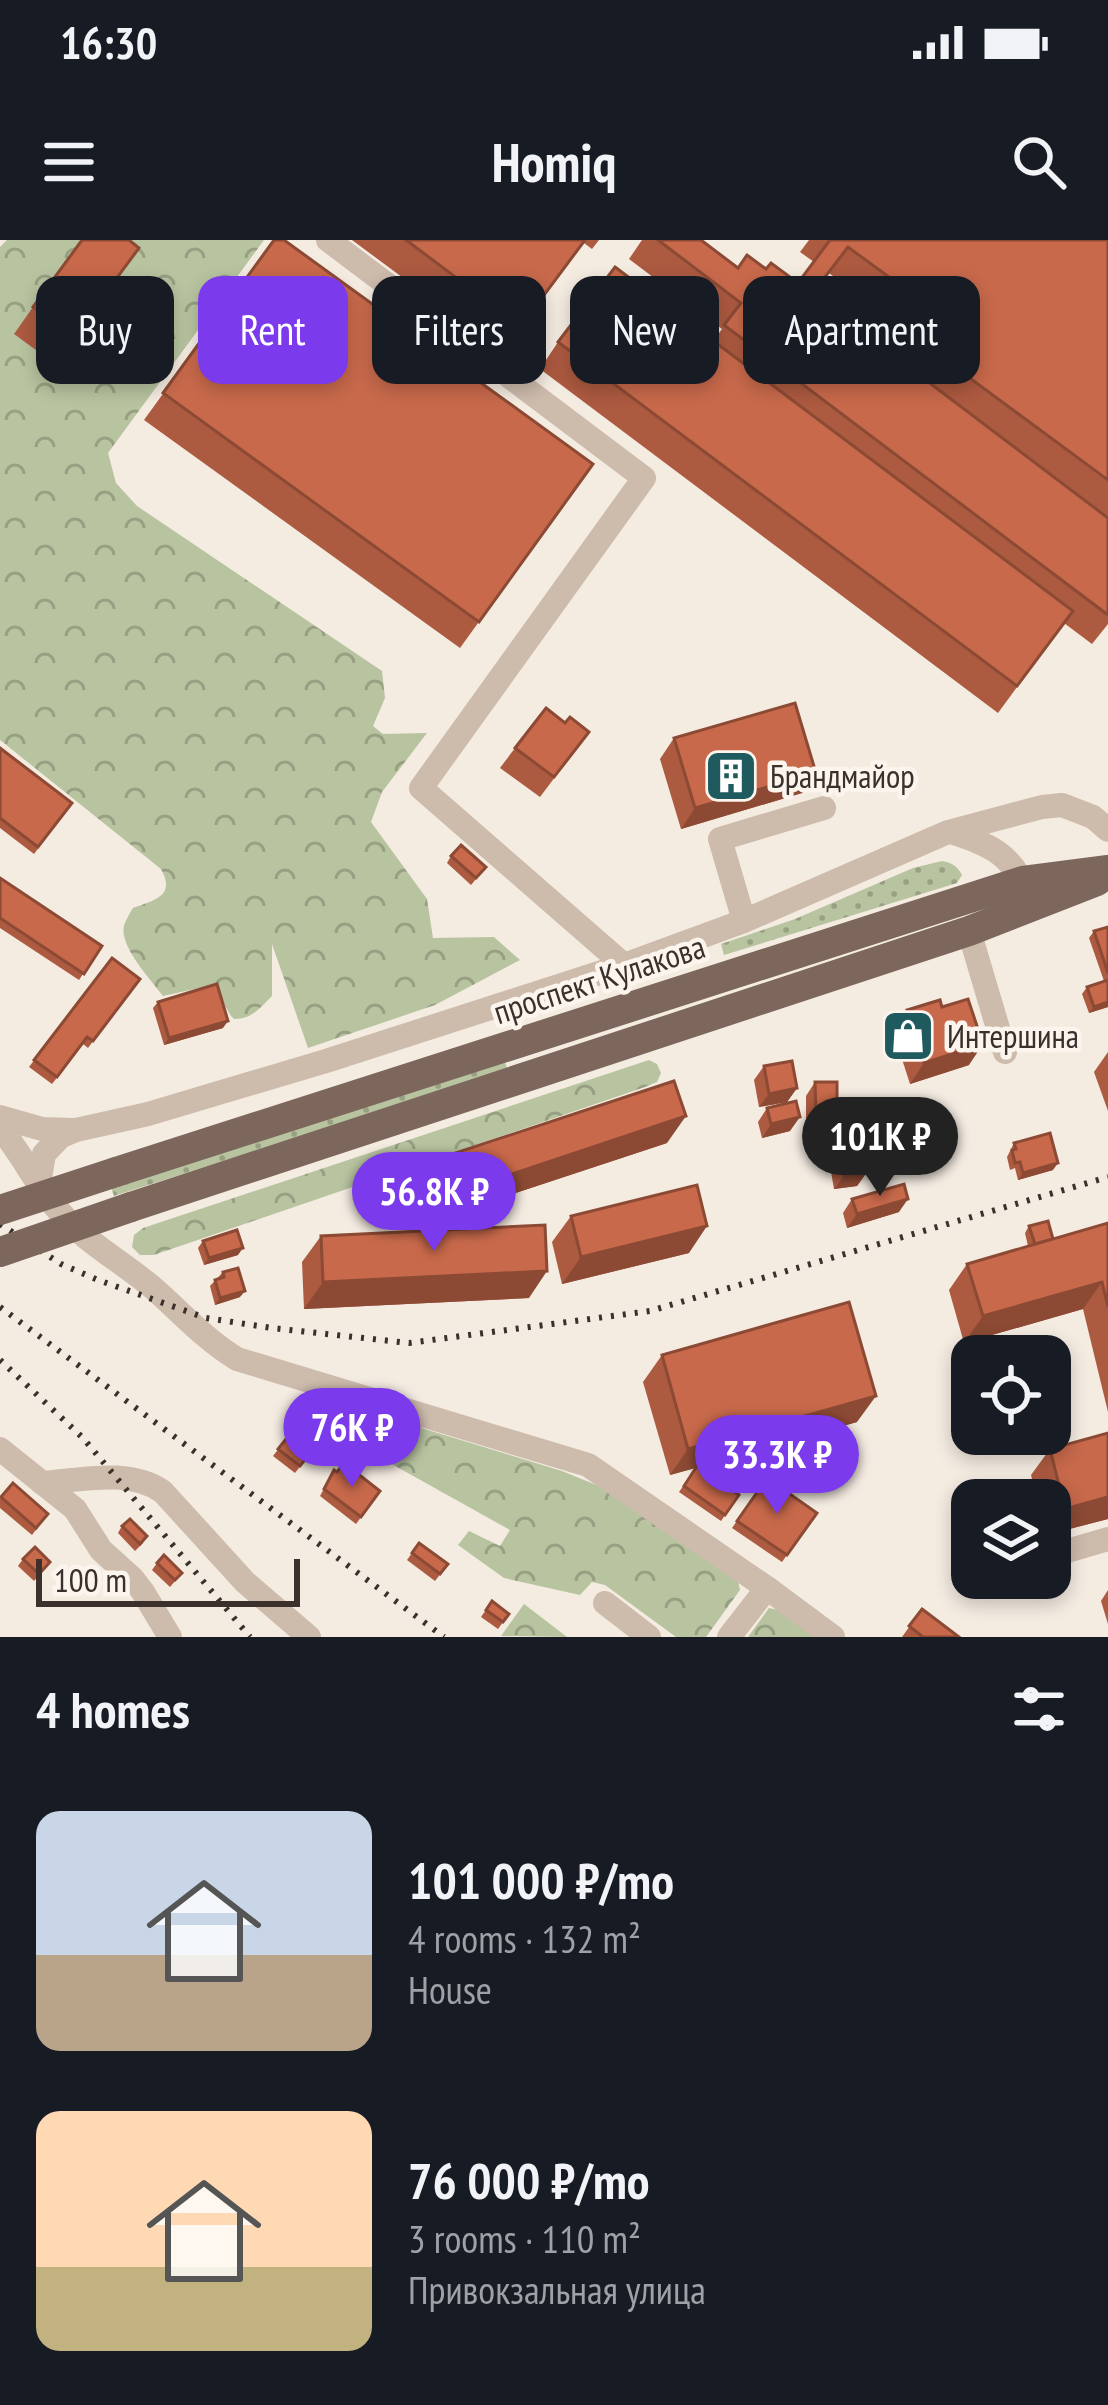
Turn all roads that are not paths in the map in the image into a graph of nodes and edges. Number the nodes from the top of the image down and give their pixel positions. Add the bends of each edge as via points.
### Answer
1 (328, 240) edge
2 (824, 808) dead end
3 (1108, 830) edge
4 (948, 832) junction
5 (1108, 873) edge
6 (1028, 894) junction
7 (744, 921) junction
8 (969, 932) junction
9 (624, 965) junction
10 (1006, 1052) dead end
11 (0, 1117) edge
12 (0, 1128) edge
13 (76, 1130) junction
14 (46, 1194) junction
15 (0, 1210) edge
16 (0, 1252) edge
17 (0, 1449) edge
18 (42, 1483) junction
19 (1108, 1539) edge
20 (1071, 1550) edge
21 (767, 1588) junction
22 (605, 1603) dead end
23 (170, 1637) edge
24 (310, 1637) edge
25 (649, 1637) edge
26 (729, 1637) edge
27 (833, 1637) edge

1 - 9 street via 644,478 421,788
2 - 7 street via 720,839
3 - 4 street via 1062,805
4 - 6 street via 999,853
4 - 7 street
5 - 6 main road, проспект Кулакова
6 - 8 main road, проспект Кулакова
6 - 15 main road, проспект Кулакова, bridge
7 - 9 street
8 - 10 street
8 - 16 main road, проспект Кулакова, bridge
9 - 13 street via 326,1061
11 - 13 street
12 - 14 street
13 - 14 street via 44,1154
14 - 21 street via 90,1242 237,1359 588,1465
17 - 18 street
18 - 23 street via 75,1509
18 - 24 street via 152,1484
19 - 20 street
21 - 26 street
21 - 27 street
22 - 25 street

